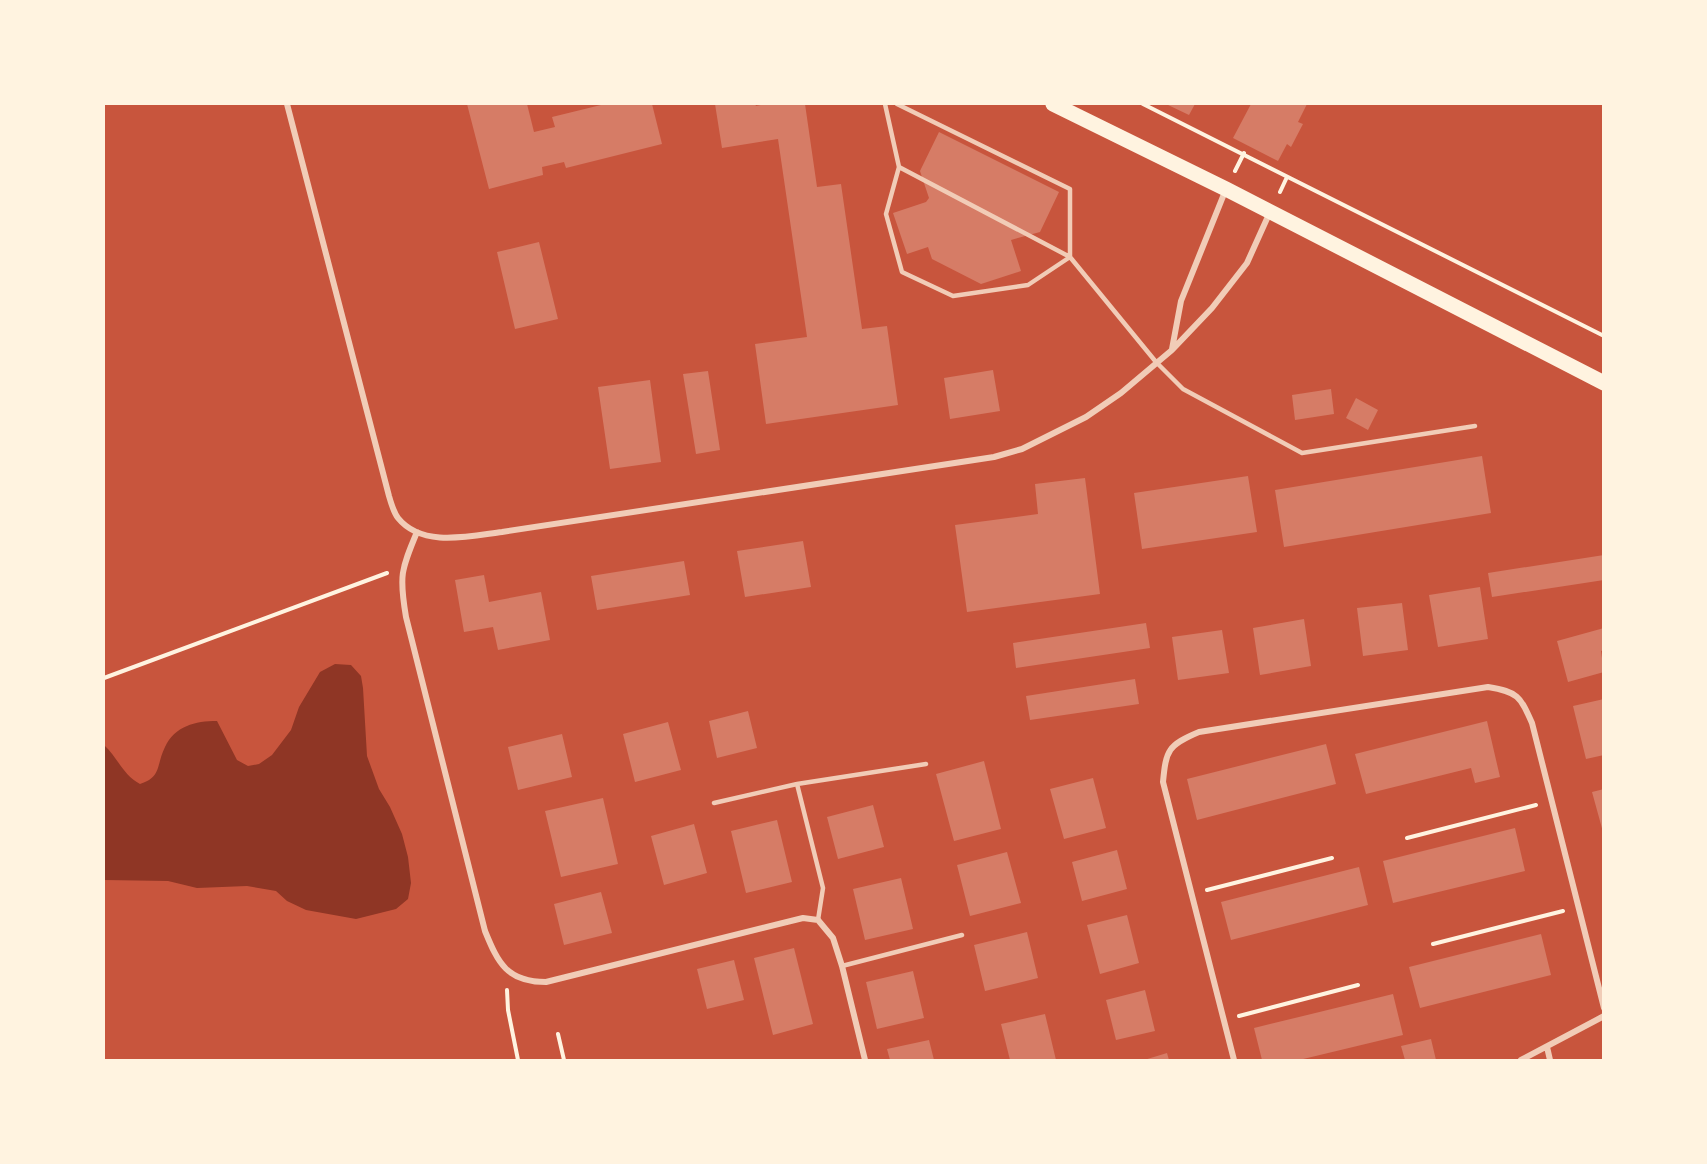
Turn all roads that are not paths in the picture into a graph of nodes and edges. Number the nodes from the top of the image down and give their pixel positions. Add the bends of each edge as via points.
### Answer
1 (287, 104) edge
2 (885, 104) edge
3 (897, 104) edge
4 (1053, 104) edge
5 (899, 167) junction
6 (1226, 189) junction
7 (1270, 212) junction
8 (1070, 257) junction
9 (1172, 350) junction
10 (1156, 362) junction
11 (1604, 383) edge
12 (1475, 426) dead end
13 (417, 532) junction
14 (926, 764) dead end
15 (797, 784) junction
16 (714, 803) dead end
17 (818, 920) junction
18 (962, 935) dead end
19 (842, 966) junction
20 (1604, 1008) edge
21 (1604, 1016) edge
22 (1547, 1047) junction
23 (865, 1060) edge
24 (1234, 1060) edge
25 (1521, 1060) edge
26 (1550, 1060) edge

1 - 13 street via 389,496 398,518
2 - 5 lane
3 - 8 lane via 1070,189
4 - 6 main road
5 - 8 lane
5 - 8 lane via 886,214 902,272 953,296 1028,285
6 - 7 main road
6 - 9 street via 1181,301
7 - 9 street via 1247,263
7 - 11 main road
8 - 10 lane
9 - 10 street
10 - 12 lane via 1183,389 1302,453
10 - 13 street via 1086,417 1022,449 994,457 461,537
13 - 17 street via 402,566 406,617 485,931 507,971 530,982 546,982 803,918
14 - 15 lane
15 - 16 lane
15 - 17 lane via 823,888
17 - 19 street via 832,938
18 - 19 lane
19 - 23 street
20 - 24 street via 1532,723 1522,701 1508,690 1488,687 1199,732 1179,740 1166,756 1163,782
21 - 22 street
22 - 25 street
22 - 26 street

